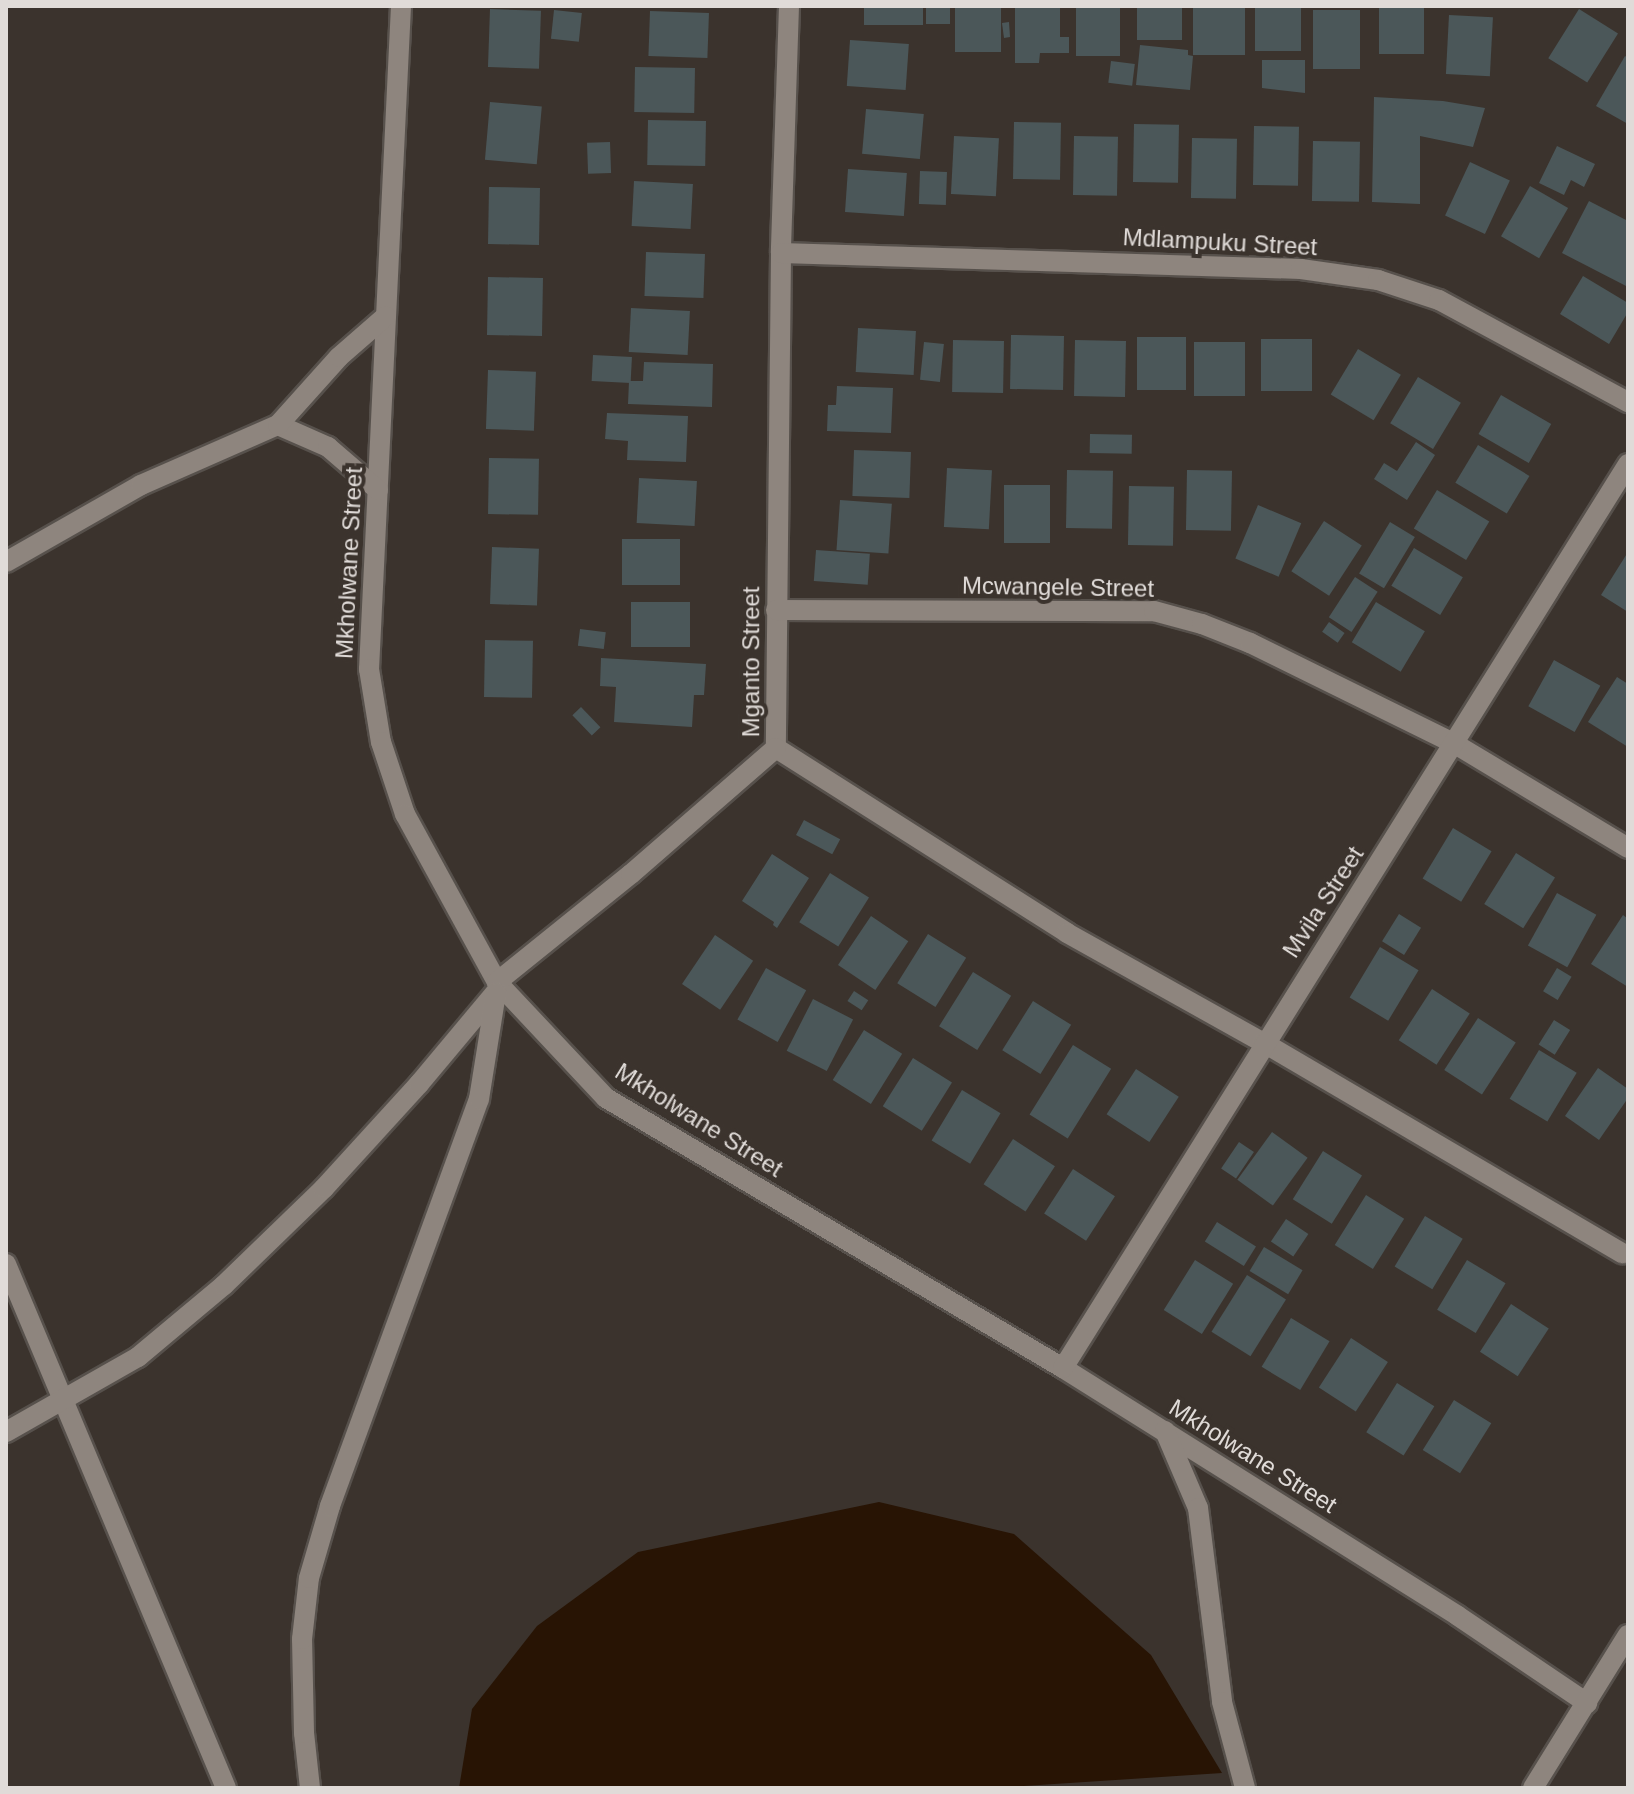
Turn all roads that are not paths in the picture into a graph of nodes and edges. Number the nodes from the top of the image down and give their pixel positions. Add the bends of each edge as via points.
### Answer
1 (401, 6) edge
2 (789, 6) edge
3 (781, 253) junction
4 (386, 316) junction
5 (1628, 402) edge
6 (278, 425) junction
7 (1628, 464) edge
8 (378, 490) junction
9 (6, 562) edge
10 (776, 610) junction
11 (1455, 744) junction
12 (776, 748) junction
13 (1628, 848) edge
14 (498, 987) junction
15 (1264, 1043) junction
16 (1623, 1254) dead end
17 (6, 1264) edge
18 (1063, 1368) junction
19 (63, 1399) junction
20 (1165, 1431) junction
21 (6, 1432) edge
22 (1628, 1635) edge
23 (1587, 1703) junction
24 (226, 1788) edge
25 (310, 1788) edge
26 (1245, 1788) edge
27 (1533, 1788) edge

1 - 4 street, Mkholwane Street
2 - 3 street, Mganto Street
3 - 5 street, Mdlampuku Street via 1301,269 1378,280 1439,300
3 - 10 street, Mganto Street
4 - 6 street via 339,357
4 - 8 street, Mkholwane Street
6 - 8 street via 328,447
6 - 9 street via 141,485
7 - 11 street, Mvila Street
8 - 14 street, Mkholwane Street via 369,669 381,742 405,814
10 - 11 street, Mcwangele Street via 1154,611 1250,643
10 - 12 street, Mganto Street
11 - 13 street, Mcwangele Street
11 - 15 street, Mvila Street
12 - 14 street
12 - 15 street, Mganto Street via 1067,933
14 - 18 street, Mkholwane Street via 606,1098
14 - 19 street via 324,1188 224,1285 138,1357
14 - 25 street via 479,1099 330,1506 309,1578 302,1639
15 - 16 street, Mganto Street
15 - 18 street, Mvila Street
17 - 19 street
18 - 20 street, Mkholwane Street
19 - 21 street
19 - 24 street
20 - 23 street, Mkholwane Street
20 - 26 street via 1198,1508 1222,1702
22 - 23 street
23 - 27 street

